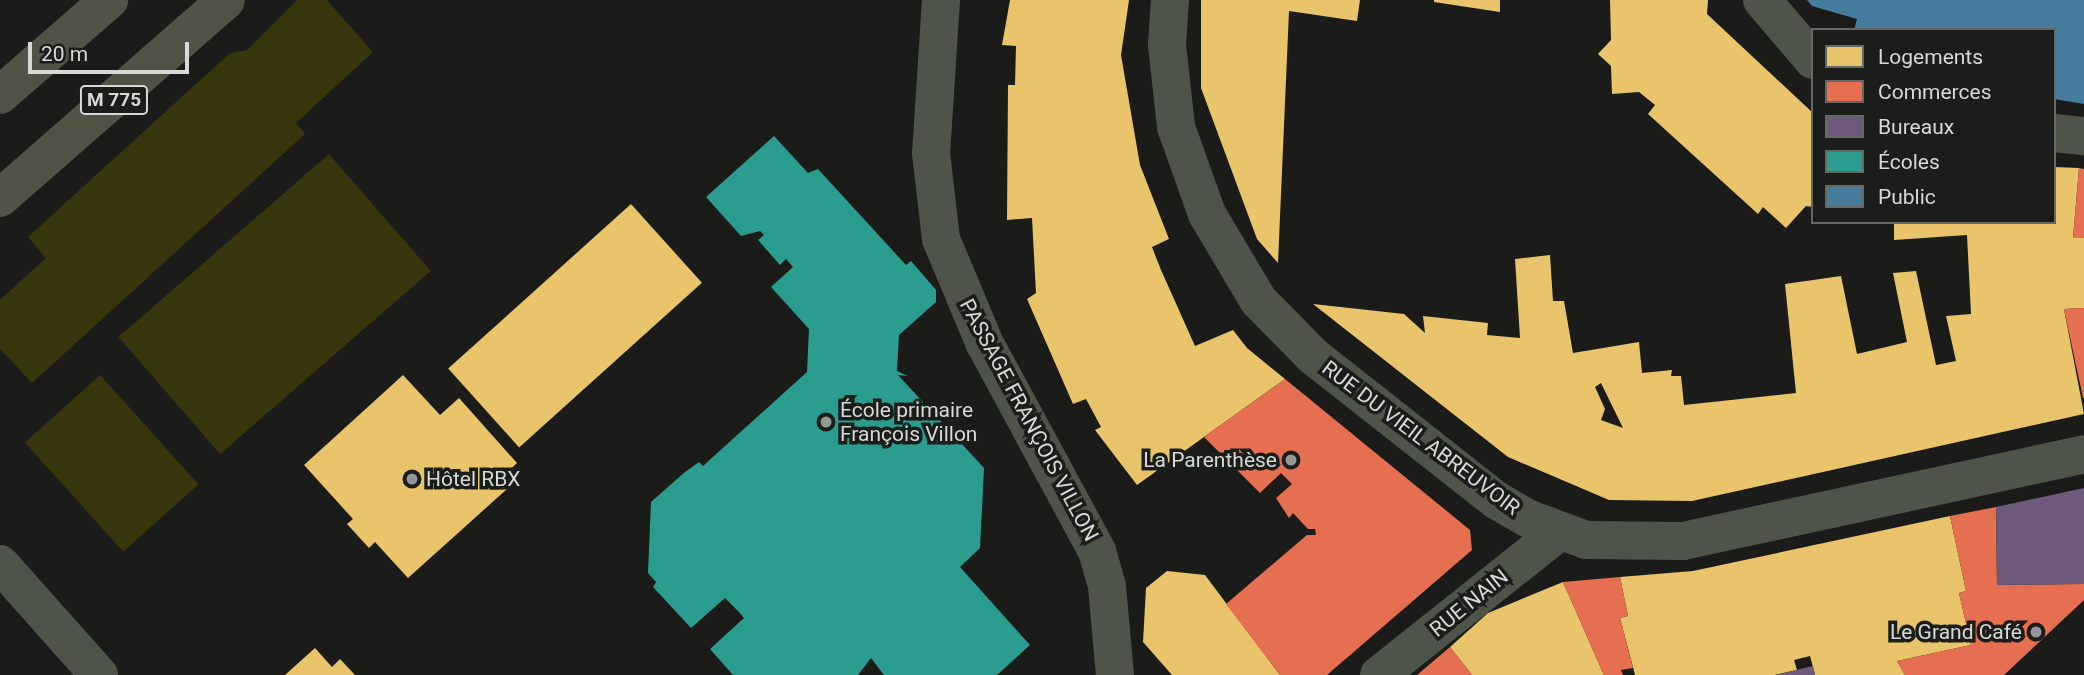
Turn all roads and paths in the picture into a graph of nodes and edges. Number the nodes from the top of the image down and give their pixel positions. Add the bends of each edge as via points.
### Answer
1 (109, 0) edge
2 (226, 0) edge
3 (940, 0) edge
4 (1170, 0) edge
5 (1762, 0) edge
6 (1811, 58) edge
7 (0, 95) edge
8 (2056, 133) edge
9 (2084, 136) edge
10 (0, 198) edge
11 (2084, 454) edge
12 (1559, 532) junction
13 (0, 564) edge
14 (99, 675) edge
15 (1115, 675) edge
16 (1379, 675) edge

1 - 7 main road
2 - 10 main road, M 775
3 - 15 street, PASSAGE FRANÇOIS VILLON via 931,153 941,239 984,342 1097,551 1107,586
4 - 12 street, RUE DU VIEIL ABREUVOIR via 1167,45 1176,127 1207,214 1258,300 1313,356 1496,500
5 - 6 street
8 - 9 street
11 - 12 street, RUE DU VIEIL ABREUVOIR via 1720,536 1629,543 1586,540
12 - 16 street, RUE NAIN
13 - 14 street

